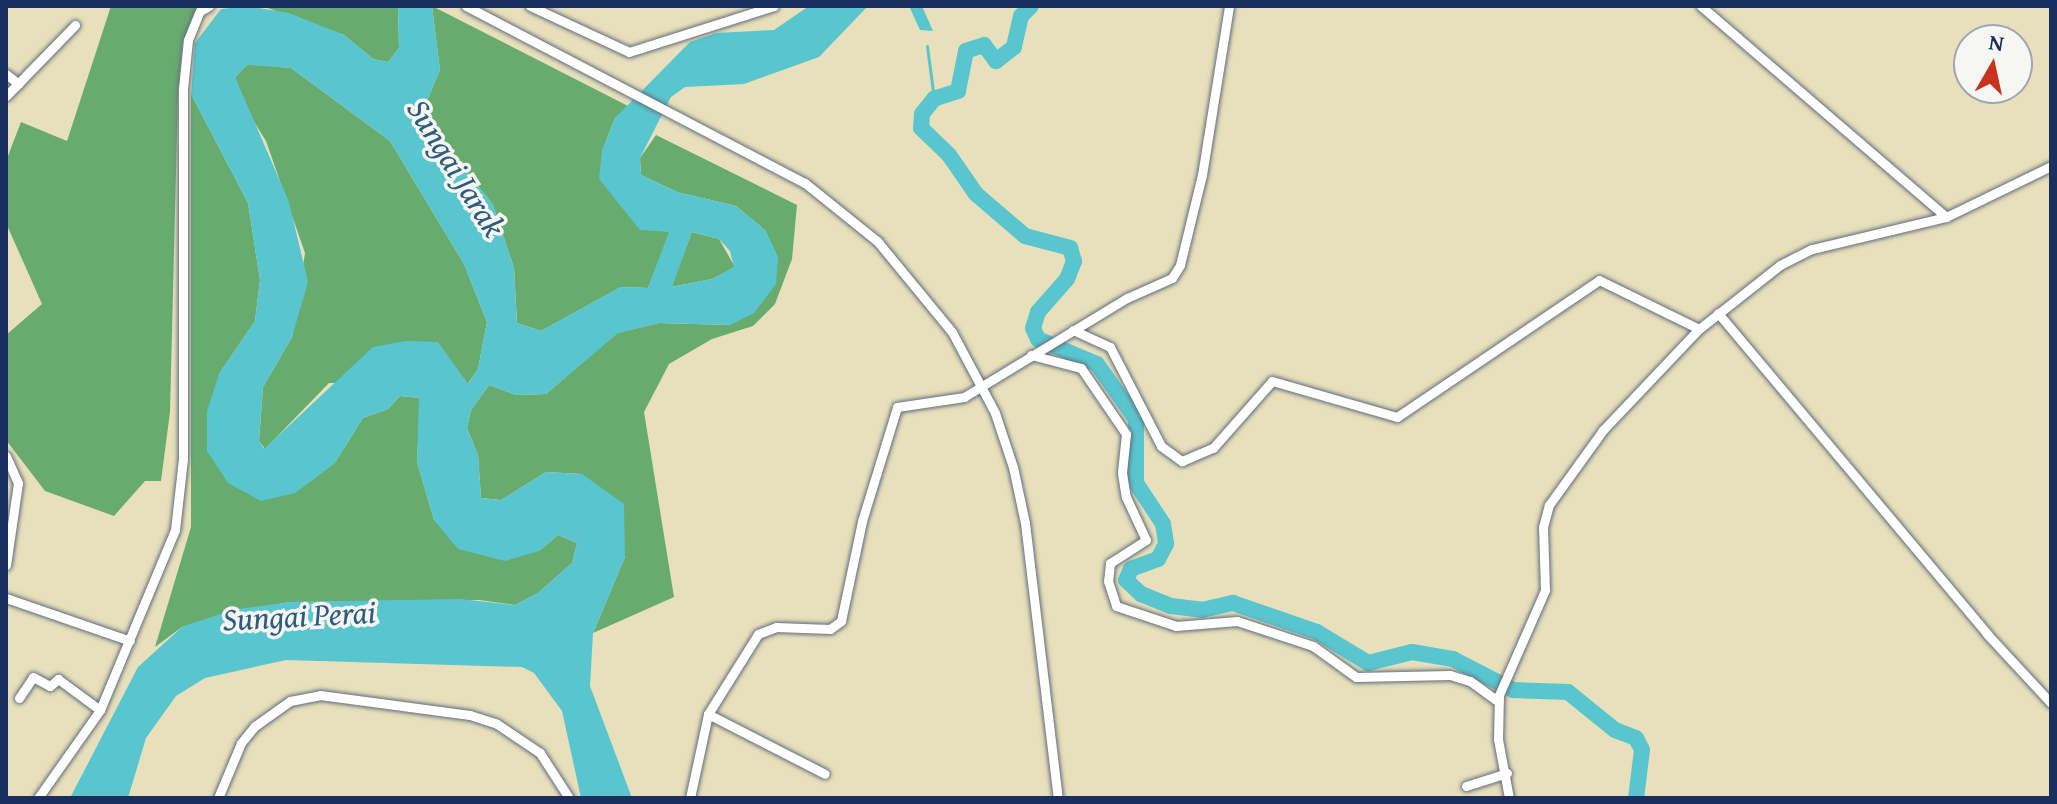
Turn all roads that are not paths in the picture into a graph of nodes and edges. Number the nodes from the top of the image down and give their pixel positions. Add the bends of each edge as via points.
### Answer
1 (209, 6) edge
2 (466, 6) edge
3 (530, 6) edge
4 (774, 6) edge
5 (1229, 6) edge
6 (1701, 6) edge
7 (75, 25) dead end
8 (6, 74) edge
9 (19, 84) junction
10 (6, 96) edge
11 (2051, 166) edge
12 (1946, 217) junction
13 (1718, 313) junction
14 (1699, 329) junction
15 (1068, 332) junction
16 (1034, 353) junction
17 (982, 386) junction
18 (6, 456) edge
19 (6, 565) edge
20 (6, 598) edge
21 (130, 641) junction
22 (19, 698) dead end
23 (1499, 698) junction
24 (2051, 703) edge
25 (100, 710) junction
26 (708, 714) junction
27 (1507, 773) junction
28 (825, 774) dead end
29 (1466, 786) dead end
30 (38, 798) edge
31 (218, 798) edge
32 (569, 798) edge
33 (690, 798) edge
34 (1058, 798) edge
35 (1509, 798) edge

1 - 21 street via 200,11 188,40 183,89 183,459 175,530
2 - 17 street via 783,169 878,242 952,332
3 - 4 street via 629,52
5 - 15 street via 1200,189 1180,265 1172,278
6 - 12 street
7 - 9 street
8 - 9 street
9 - 10 street
11 - 12 street
12 - 13 street via 1812,249 1758,278
13 - 14 street
13 - 24 street
14 - 15 street via 1599,280 1397,417 1272,381 1213,448 1182,461 1161,446 1110,347
14 - 23 street via 1603,430 1549,505 1543,527 1545,590
15 - 16 street
16 - 17 street
16 - 23 street via 1081,368 1126,434 1126,497 1146,540 1110,563 1108,581 1116,606 1176,626 1237,621 1313,646 1356,677 1450,675
17 - 26 street via 964,397 897,407 837,627 776,627 758,634
17 - 34 street via 1013,467 1025,523
18 - 19 street via 18,483
20 - 21 street
21 - 25 street
22 - 25 street via 33,677 50,686 58,679
23 - 27 street via 1498,739
25 - 30 street
26 - 28 street
26 - 33 street
27 - 29 street
27 - 35 street
31 - 32 street via 241,743 255,726 290,701 320,695 470,715 497,724 540,753

